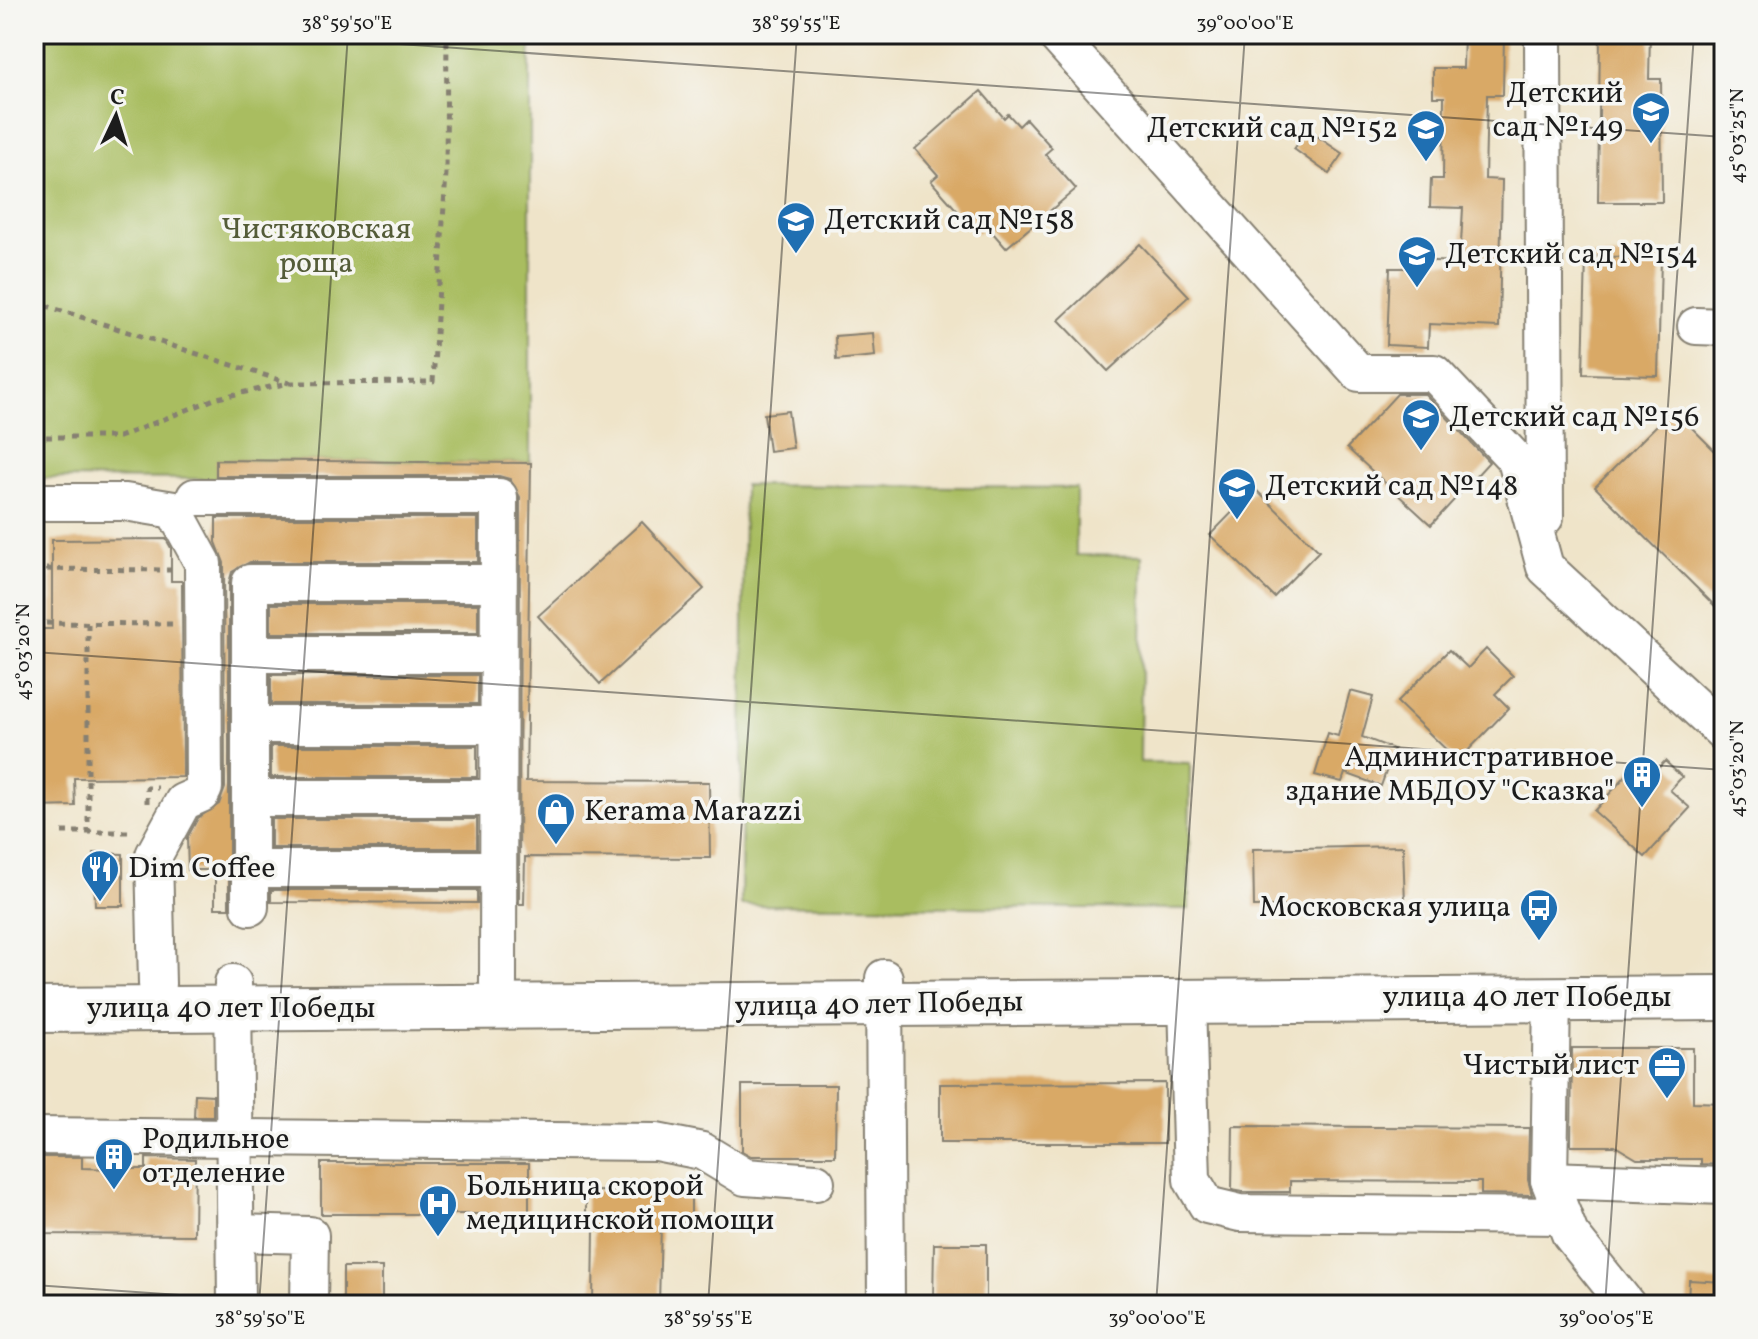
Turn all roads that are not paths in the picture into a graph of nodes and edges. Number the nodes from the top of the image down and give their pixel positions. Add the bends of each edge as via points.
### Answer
1 (1055, 34) edge
2 (1543, 34) edge
3 (195, 497) dead end
4 (44, 502) dead end
5 (1545, 567) junction
6 (498, 583) junction
7 (250, 654) junction
8 (498, 654) junction
9 (250, 725) junction
10 (498, 725) junction
11 (1724, 733) edge
12 (250, 798) junction
13 (498, 798) junction
14 (250, 869) junction
15 (498, 869) junction
16 (250, 907) dead end
17 (1724, 971) edge
18 (498, 983) junction
19 (34, 984) edge
20 (157, 984) junction
21 (884, 992) junction
22 (233, 996) junction
23 (1552, 996) junction
24 (1724, 998) edge
25 (1187, 1001) junction
26 (34, 1010) edge
27 (34, 1136) edge
28 (235, 1138) junction
29 (1549, 1180) junction
30 (816, 1182) dead end
31 (1724, 1186) edge
32 (1563, 1216) junction
33 (237, 1233) junction
34 (236, 1305) edge
35 (309, 1305) edge
36 (886, 1305) edge
37 (1627, 1305) edge

1 - 5 street via 1359,373 1434,373 1516,460
2 - 5 street
3 - 6 street via 499,497
4 - 20 street via 125,502 174,510 203,563 204,788 183,802 154,855
5 - 11 street
6 - 7 street via 250,583
6 - 8 street
7 - 8 street
7 - 9 street
8 - 10 street
9 - 10 street
9 - 12 street
10 - 13 street
12 - 13 street
12 - 14 street
13 - 15 street
14 - 15 street
14 - 16 street
15 - 18 street
17 - 21 main road, улица 40 лет Победы
18 - 21 main road, улица 40 лет Победы
18 - 22 main road, улица 40 лет Победы
19 - 20 main road, улица 40 лет Победы
20 - 22 main road, улица 40 лет Победы
21 - 22 main road, улица 40 лет Победы
21 - 25 main road, улица 40 лет Победы
21 - 36 street
22 - 26 main road, улица 40 лет Победы
22 - 28 street
23 - 24 main road, улица 40 лет Победы
23 - 25 main road, улица 40 лет Победы
23 - 29 street
25 - 32 street via 1192,1180 1207,1205 1240,1213
27 - 28 street
28 - 30 street via 656,1142 702,1151 745,1177
28 - 33 street
29 - 31 street
29 - 32 street
32 - 37 street via 1570,1234
33 - 34 street
33 - 35 street via 310,1235

